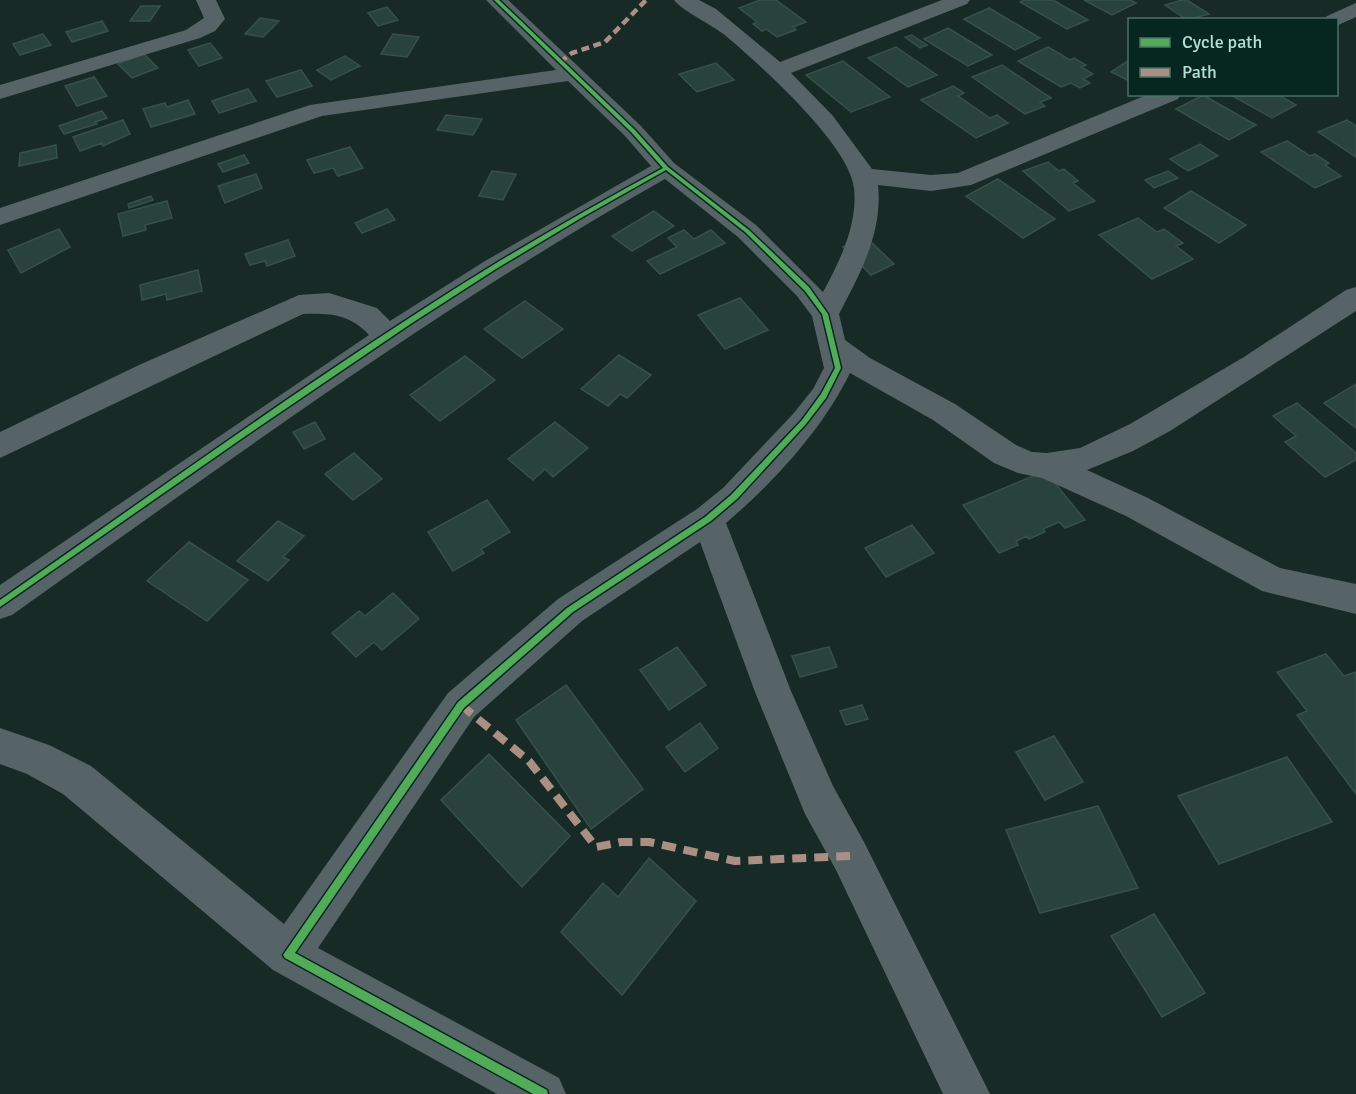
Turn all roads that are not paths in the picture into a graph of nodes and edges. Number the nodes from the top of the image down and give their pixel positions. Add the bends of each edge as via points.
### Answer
1 (206, 0) edge
2 (496, 0) edge
3 (684, 0) edge
4 (960, 0) edge
5 (1356, 9) edge
6 (1338, 18) edge
7 (776, 71) junction
8 (571, 74) junction
9 (0, 92) edge
10 (1165, 96) edge
11 (666, 168) junction
12 (863, 176) junction
13 (0, 217) edge
14 (1356, 297) edge
15 (830, 330) junction
16 (388, 338) junction
17 (0, 446) edge
18 (1046, 466) junction
19 (708, 519) junction
20 (1356, 599) edge
21 (0, 604) edge
22 (0, 746) edge
23 (288, 955) junction
24 (543, 1094) edge
25 (967, 1094) edge

1 - 9 street via 215,19 193,34
2 - 8 street
3 - 7 street via 715,17
4 - 7 street
5 - 6 street
7 - 12 street via 836,134
8 - 11 street via 633,131
8 - 13 street via 318,110
10 - 12 street via 962,180 932,183
11 - 15 street via 747,231 807,289
11 - 16 street via 594,207
12 - 15 street via 866,187 858,245
14 - 18 street via 1286,347 1154,425 1092,456
15 - 18 street via 853,362 946,414 999,451
15 - 19 street via 838,368 824,396 734,497
16 - 17 street via 358,312 329,303 299,305
16 - 21 street
18 - 20 street via 1137,507 1274,581
19 - 23 street via 570,610 461,705
19 - 25 street via 773,692 819,800
22 - 23 street via 36,758 77,780
23 - 24 street

